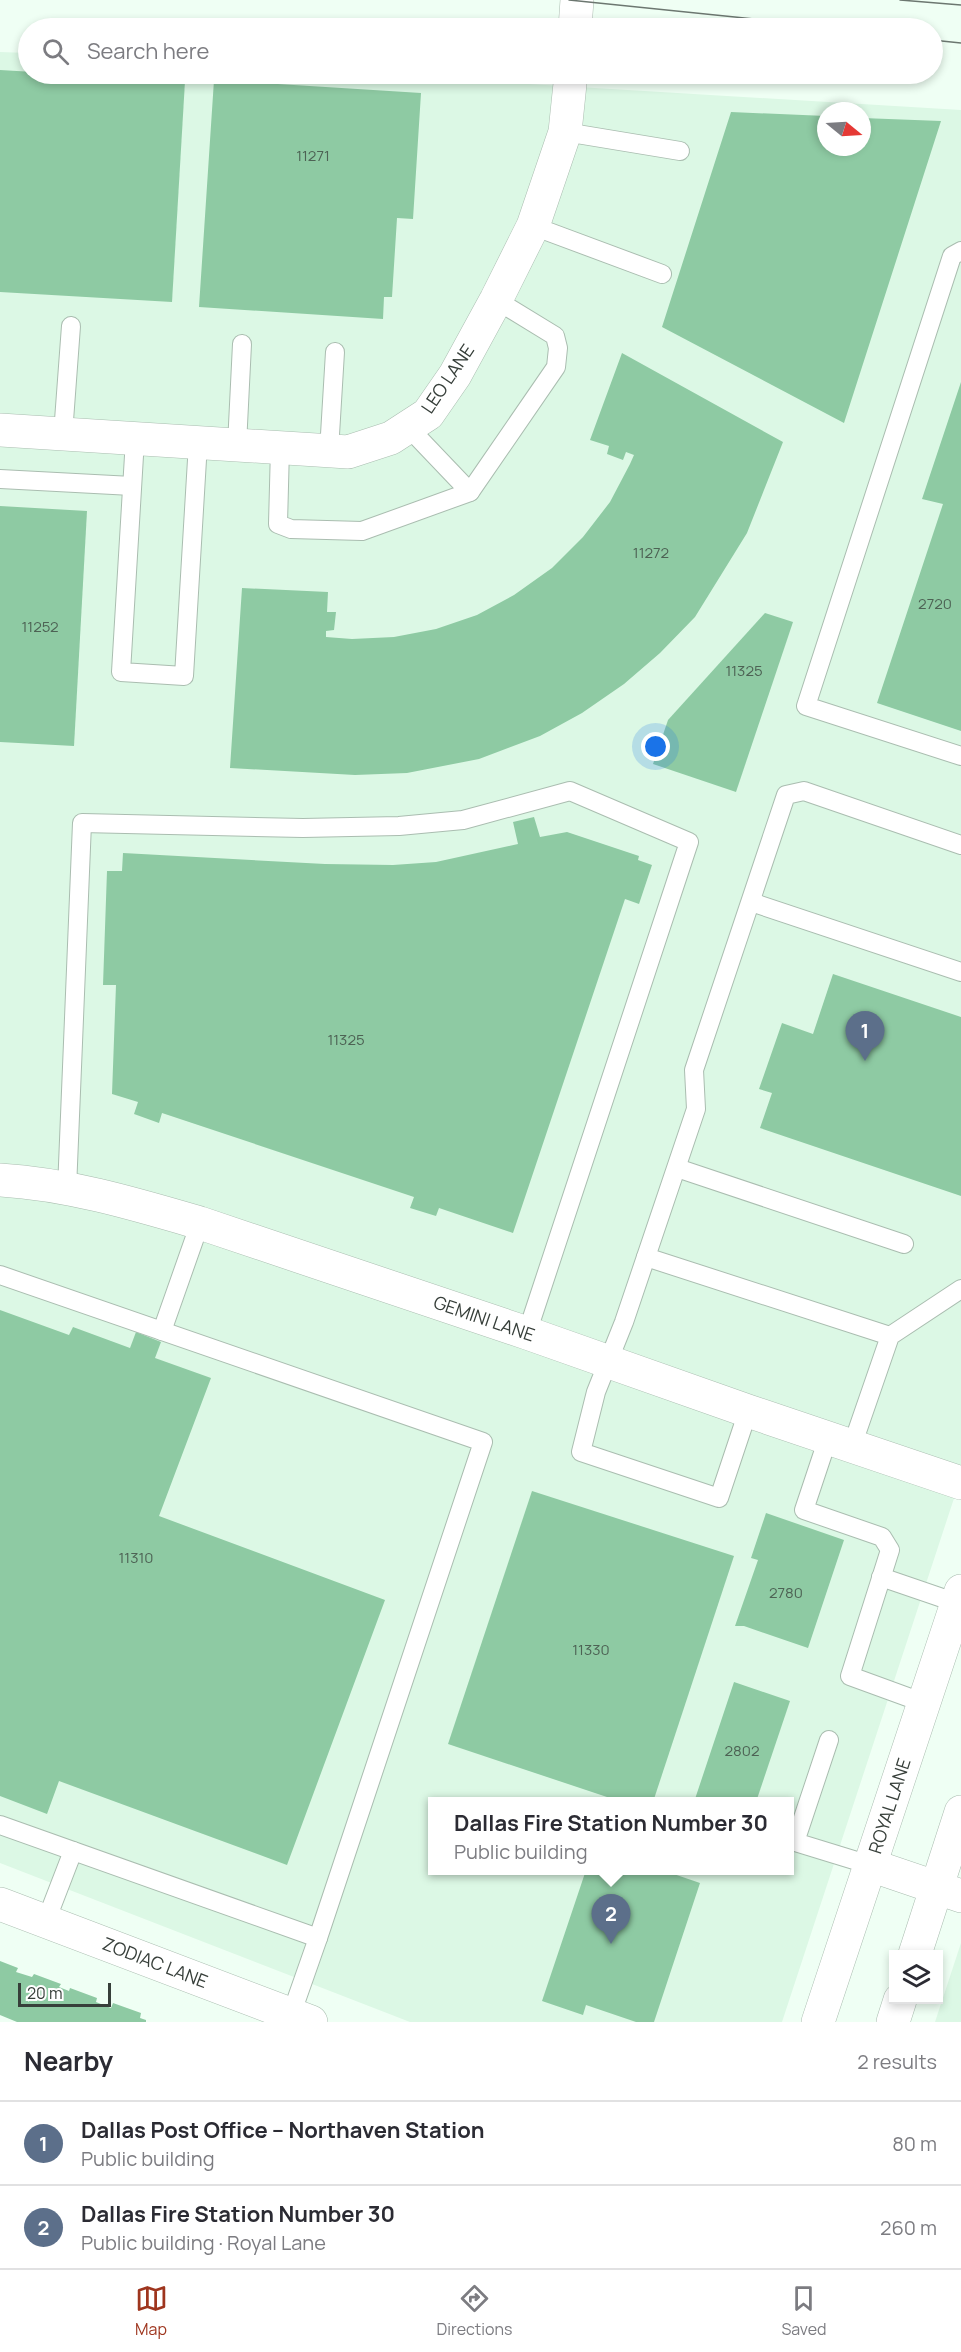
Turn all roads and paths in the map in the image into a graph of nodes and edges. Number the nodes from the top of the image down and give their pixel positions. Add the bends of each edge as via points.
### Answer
1 (577, 0) edge
2 (576, 18) edge
3 (571, 84) edge
4 (565, 132) junction
5 (680, 151) dead end
6 (533, 226) junction
7 (961, 251) edge
8 (662, 274) dead end
9 (496, 300) junction
10 (71, 326) dead end
11 (242, 344) dead end
12 (335, 352) dead end
13 (408, 427) junction
14 (0, 430) edge
15 (63, 434) junction
16 (135, 439) junction
17 (198, 443) junction
18 (237, 445) junction
19 (280, 448) junction
20 (329, 451) junction
21 (0, 479) edge
22 (132, 486) junction
23 (470, 492) junction
24 (961, 756) edge
25 (961, 845) edge
26 (751, 902) junction
27 (961, 972) edge
28 (676, 1168) junction
29 (0, 1180) edge
30 (67, 1189) junction
31 (200, 1223) junction
32 (904, 1244) dead end
33 (646, 1257) junction
34 (0, 1275) edge
35 (961, 1289) edge
36 (162, 1331) junction
37 (527, 1333) junction
38 (890, 1336) junction
39 (609, 1362) junction
40 (748, 1411) junction
41 (840, 1442) junction
42 (961, 1483) edge
43 (881, 1577) junction
44 (959, 1597) edge
45 (924, 1702) junction
46 (830, 1740) dead end
47 (961, 1812) edge
48 (0, 1825) edge
49 (73, 1851) junction
50 (870, 1865) junction
51 (949, 1891) edge
52 (0, 1904) edge
53 (46, 1921) junction
54 (318, 1938) junction
55 (917, 1950) edge
56 (899, 2004) edge
57 (301, 2018) edge
58 (818, 2022) edge
59 (893, 2022) edge

1 - 2 street
3 - 4 street, LEO LANE
4 - 5 lane
4 - 6 street, LEO LANE
6 - 8 lane
6 - 9 street, LEO LANE
7 - 24 lane via 952,255 806,706
9 - 13 street, LEO LANE via 455,375 428,414
9 - 23 lane via 555,336 556,367
10 - 15 lane
11 - 18 lane
12 - 20 lane
13 - 20 street, LEO LANE via 391,438 348,452
13 - 23 lane
14 - 15 street, LEO LANE
15 - 16 street, LEO LANE
16 - 17 street, LEO LANE
16 - 22 lane
17 - 18 street, LEO LANE
17 - 22 lane via 184,676 121,672
18 - 19 street, LEO LANE
19 - 20 street, LEO LANE
19 - 23 lane via 278,524 291,530 362,531
21 - 22 lane
25 - 26 lane via 804,791 786,795
26 - 27 lane
26 - 28 lane via 694,1070 696,1109
28 - 32 lane
28 - 33 lane
29 - 30 street, GEMINI LANE
30 - 31 street, GEMINI LANE
30 - 37 lane via 81,823 399,826 463,820 570,791 689,842
31 - 36 lane
31 - 37 street, GEMINI LANE
33 - 38 lane
33 - 39 lane
34 - 36 lane
35 - 38 lane
36 - 54 lane via 483,1443
37 - 39 street, GEMINI LANE
38 - 41 lane
39 - 40 street, GEMINI LANE
39 - 40 lane via 596,1392 581,1452 719,1498
40 - 41 street, GEMINI LANE
41 - 42 street, GEMINI LANE
41 - 43 lane via 804,1510 882,1537 890,1550
43 - 44 lane
43 - 45 lane via 850,1676
44 - 45 street, ROYAL LANE
45 - 50 street, ROYAL LANE
46 - 50 lane via 795,1842
47 - 51 street
48 - 49 lane
49 - 53 lane
49 - 54 lane
50 - 51 street
50 - 58 street, ROYAL LANE
51 - 55 street
52 - 53 street, ZODIAC LANE
53 - 57 street, ZODIAC LANE
54 - 57 lane
56 - 59 street

